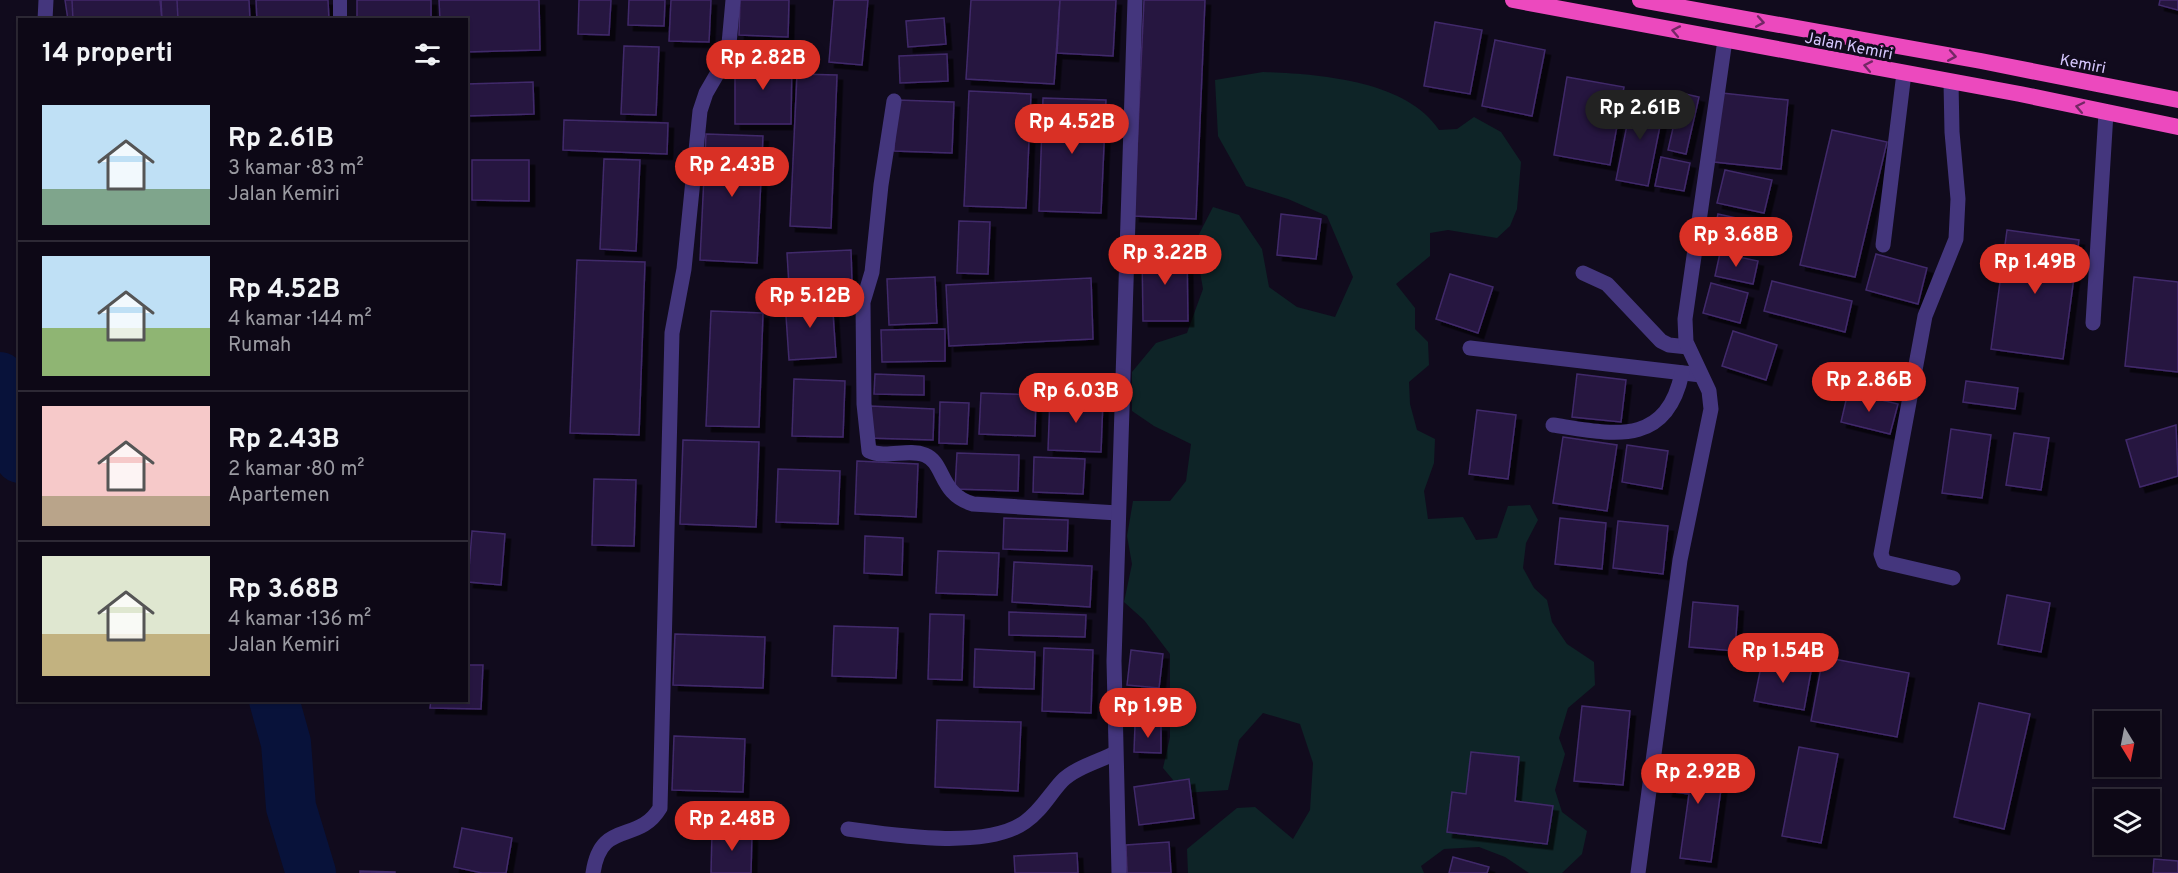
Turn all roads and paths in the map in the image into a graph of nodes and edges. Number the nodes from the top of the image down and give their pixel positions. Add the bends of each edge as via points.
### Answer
1 (46, 0) edge
2 (340, 0) edge
3 (733, 0) edge
4 (1136, 0) edge
5 (1513, 0) edge
6 (1640, 0) edge
7 (45, 18) edge
8 (340, 18) edge
9 (1725, 40) junction
10 (1981, 62) junction
11 (1904, 73) junction
12 (1951, 82) junction
13 (1977, 87) junction
14 (894, 100) dead end
15 (2178, 100) edge
16 (2106, 113) junction
17 (2178, 127) edge
18 (1883, 245) dead end
19 (1583, 273) dead end
20 (2093, 323) dead end
21 (1688, 347) junction
22 (1470, 348) dead end
23 (1682, 373) junction
24 (1701, 375) junction
25 (1553, 425) dead end
26 (1118, 513) junction
27 (1953, 578) dead end
28 (1116, 753) junction
29 (848, 829) dead end
30 (593, 873) edge
31 (1119, 873) edge
32 (1638, 873) edge

1 - 7 street
2 - 8 lane
3 - 30 street via 728,55 700,111 684,269 672,333 660,808 648,822 605,841 596,856
4 - 26 street
9 -> 5 highway, Jalan Kemiri
6 -> 10 highway, Jalan Kemiri
11 -> 9 highway, Jalan Kemiri
9 - 21 street via 1691,269 1685,320
10 - 13 highway
10 - 15 highway, Kemiri
11 - 12 highway, Jalan Kemiri
11 - 18 street
12 - 13 highway, Jalan Kemiri
12 - 27 street via 1958,199 1956,239 1925,316 1881,555 1884,562 1897,567
16 -> 13 highway, Jalan Kemiri
14 - 26 street via 872,272 863,302 864,404 869,451 876,455 924,454 958,499 973,504
16 - 17 highway, Jalan Kemiri
16 - 20 street
19 - 21 street via 1607,284 1661,341
21 - 24 street
22 - 23 street
23 - 24 street
23 - 25 street via 1669,409 1656,424 1615,434
24 - 32 street via 1709,391 1711,409 1680,560
26 - 28 street
28 - 29 street via 1064,779 1024,824 998,833 945,840
28 - 31 street

